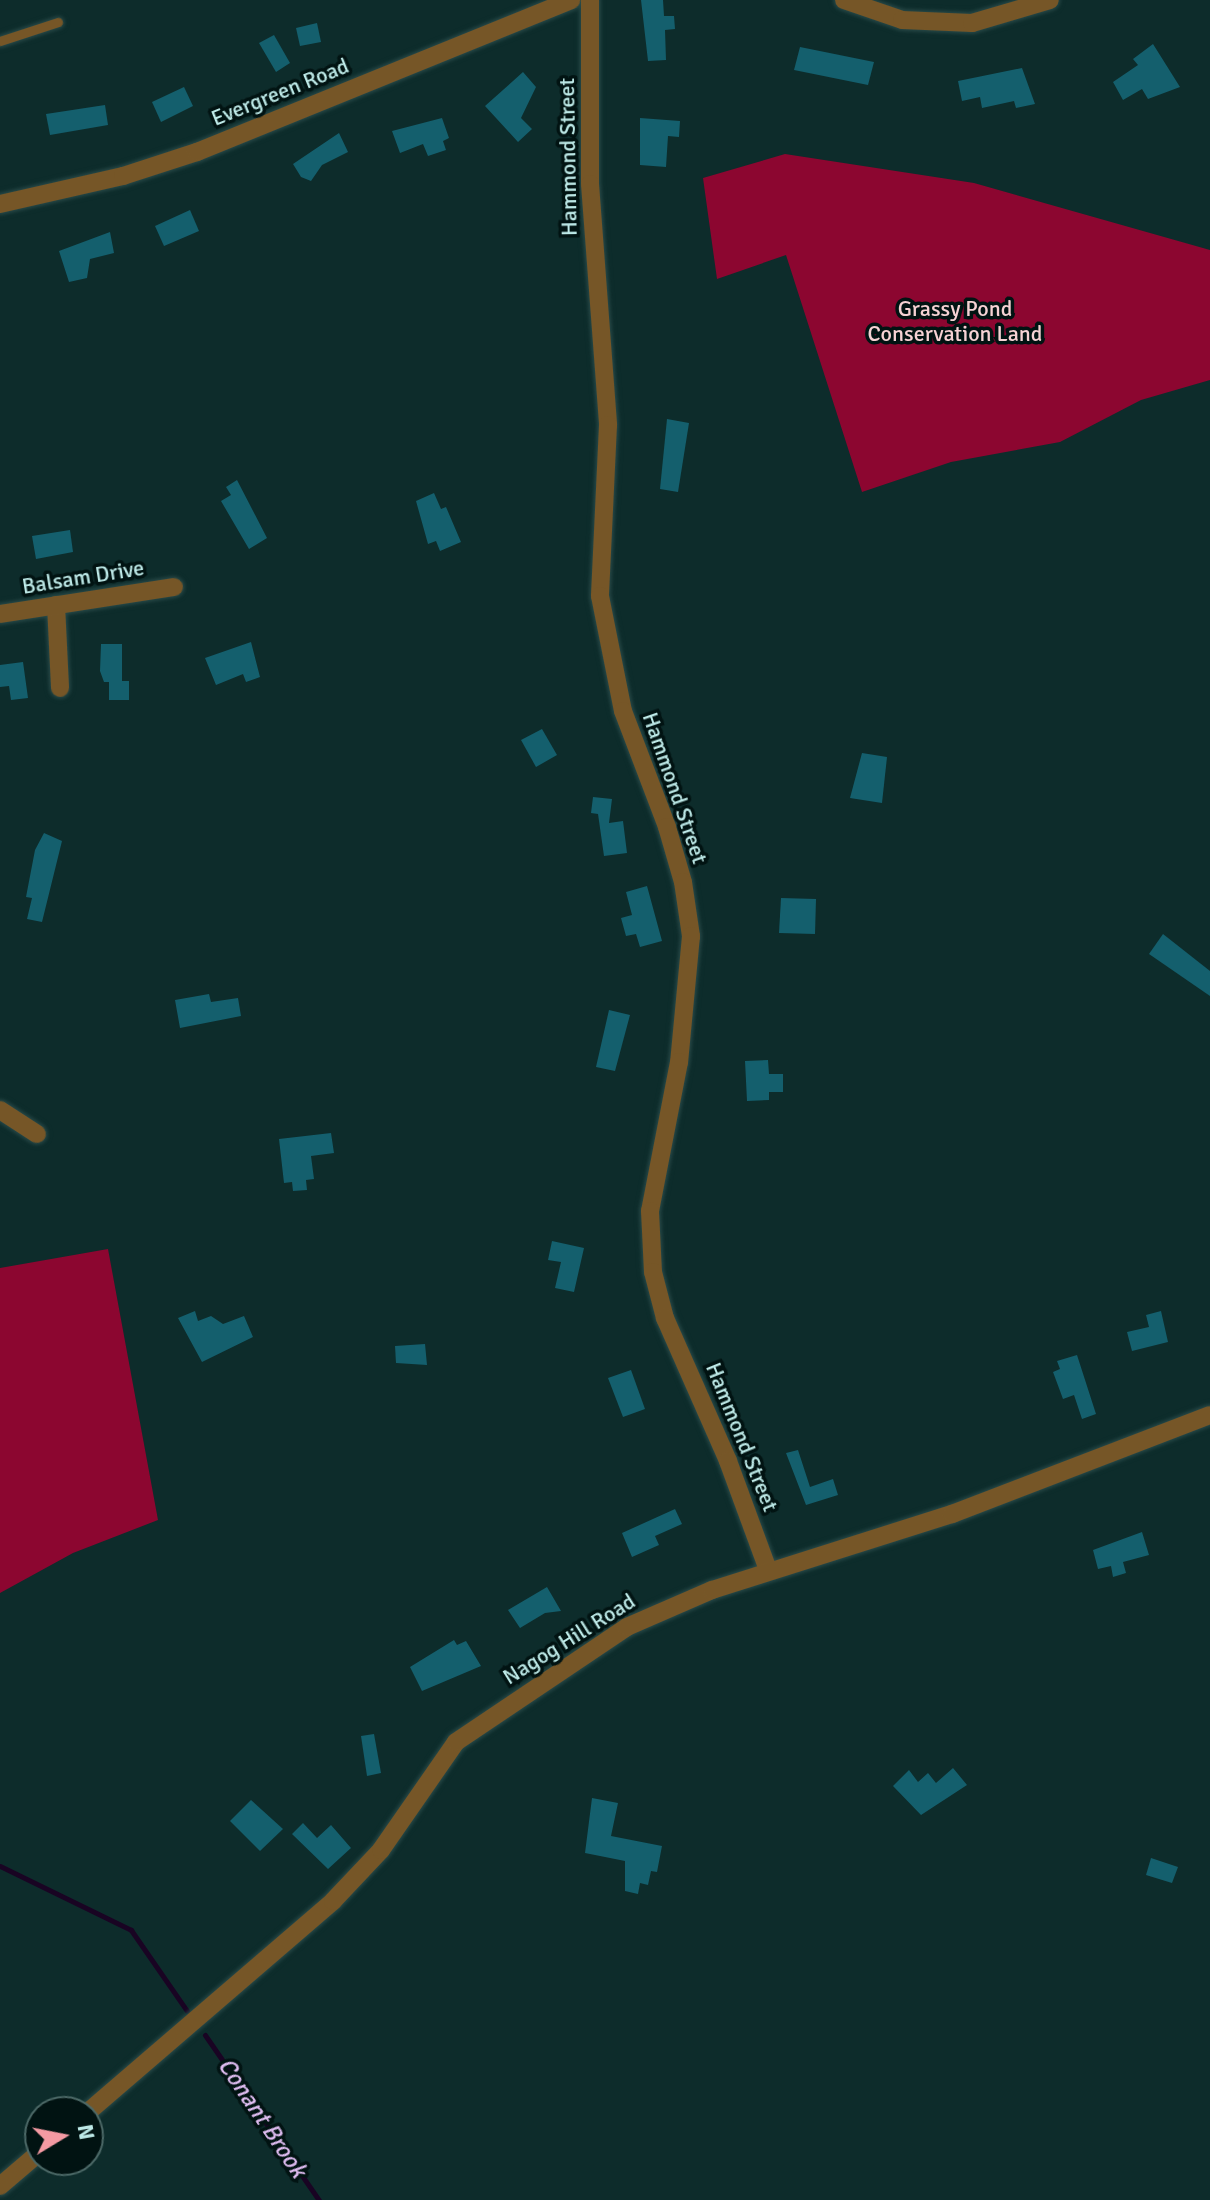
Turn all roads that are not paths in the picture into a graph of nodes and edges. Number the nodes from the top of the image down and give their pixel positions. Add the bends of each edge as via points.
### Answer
1 (571, 0) edge
2 (590, 0) edge
3 (844, 0) edge
4 (1050, 0) edge
5 (58, 22) dead end
6 (0, 41) edge
7 (0, 204) edge
8 (174, 587) dead end
9 (56, 605) junction
10 (0, 614) edge
11 (60, 688) dead end
12 (0, 1110) edge
13 (37, 1134) dead end
14 (1210, 1415) edge
15 (768, 1570) junction
16 (104, 2098) edge
17 (24, 2166) edge
18 (0, 2186) edge

1 - 7 street, Evergreen Road via 197,152
2 - 15 street, Hammond Street via 590,184 608,425 600,596 623,711 667,827 691,936 679,1062 650,1211 653,1272 665,1318 728,1461
3 - 4 street via 902,20 972,23
5 - 6 lane
8 - 9 street, Balsam Drive
9 - 10 street, Balsam Drive
9 - 11 street
12 - 13 street
14 - 15 street, Nagog Hill Road via 952,1514
15 - 16 street, Nagog Hill Road via 627,1627 456,1742 381,1850 333,1901
17 - 18 street

